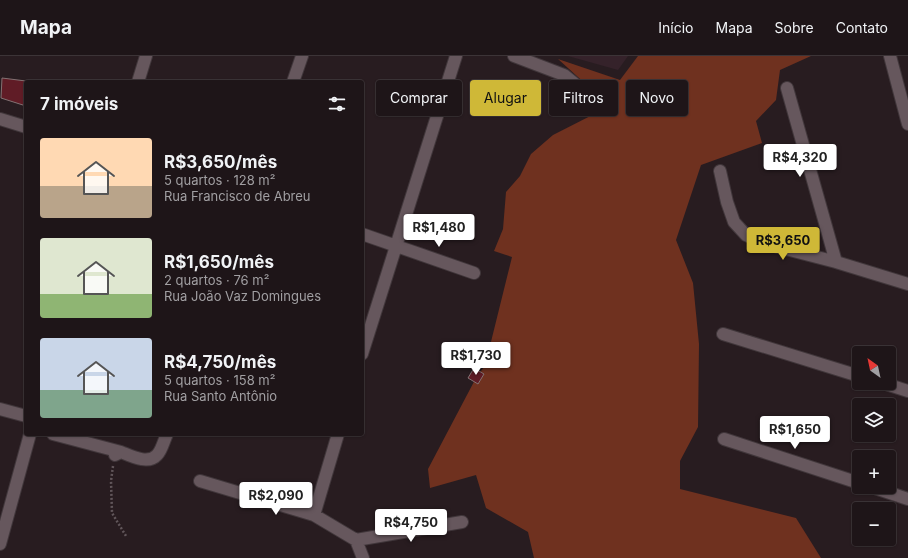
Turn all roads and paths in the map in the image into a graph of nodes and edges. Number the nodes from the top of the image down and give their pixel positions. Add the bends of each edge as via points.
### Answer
1 (146, 56) edge
2 (302, 56) edge
3 (456, 56) edge
4 (514, 56) edge
5 (890, 56) edge
6 (139, 80) edge
7 (294, 80) edge
8 (570, 80) edge
9 (788, 88) dead end
10 (0, 119) edge
11 (908, 124) edge
12 (24, 126) edge
13 (720, 171) dead end
14 (364, 235) edge
15 (396, 245) junction
16 (836, 262) junction
17 (474, 273) dead end
18 (908, 284) edge
19 (722, 334) dead end
20 (364, 348) edge
21 (852, 374) edge
22 (896, 387) edge
23 (908, 391) edge
24 (0, 409) edge
25 (24, 415) edge
26 (29, 436) edge
27 (60, 436) edge
28 (166, 436) edge
29 (337, 436) edge
30 (724, 440) dead end
31 (118, 454) junction
32 (200, 481) dead end
33 (852, 481) edge
34 (893, 494) edge
35 (908, 499) edge
36 (314, 515) junction
37 (462, 522) dead end
38 (126, 536) dead end
39 (356, 540) junction
40 (0, 544) edge
41 (363, 558) edge

1 - 6 street
2 - 7 street
3 - 15 street
4 - 8 street via 564,75
5 - 11 street
9 - 16 street
10 - 12 street
13 - 16 street via 734,222 746,235 763,243
14 - 15 street
15 - 17 street
15 - 20 street
16 - 18 street
19 - 21 street
22 - 23 street
24 - 25 street
26 - 40 street
27 - 31 street
28 - 31 street via 158,454 152,459
29 - 36 street
30 - 33 street
31 - 38 path via 111,481 112,513
32 - 36 street
34 - 35 street
36 - 39 street
37 - 39 street
39 - 41 street

